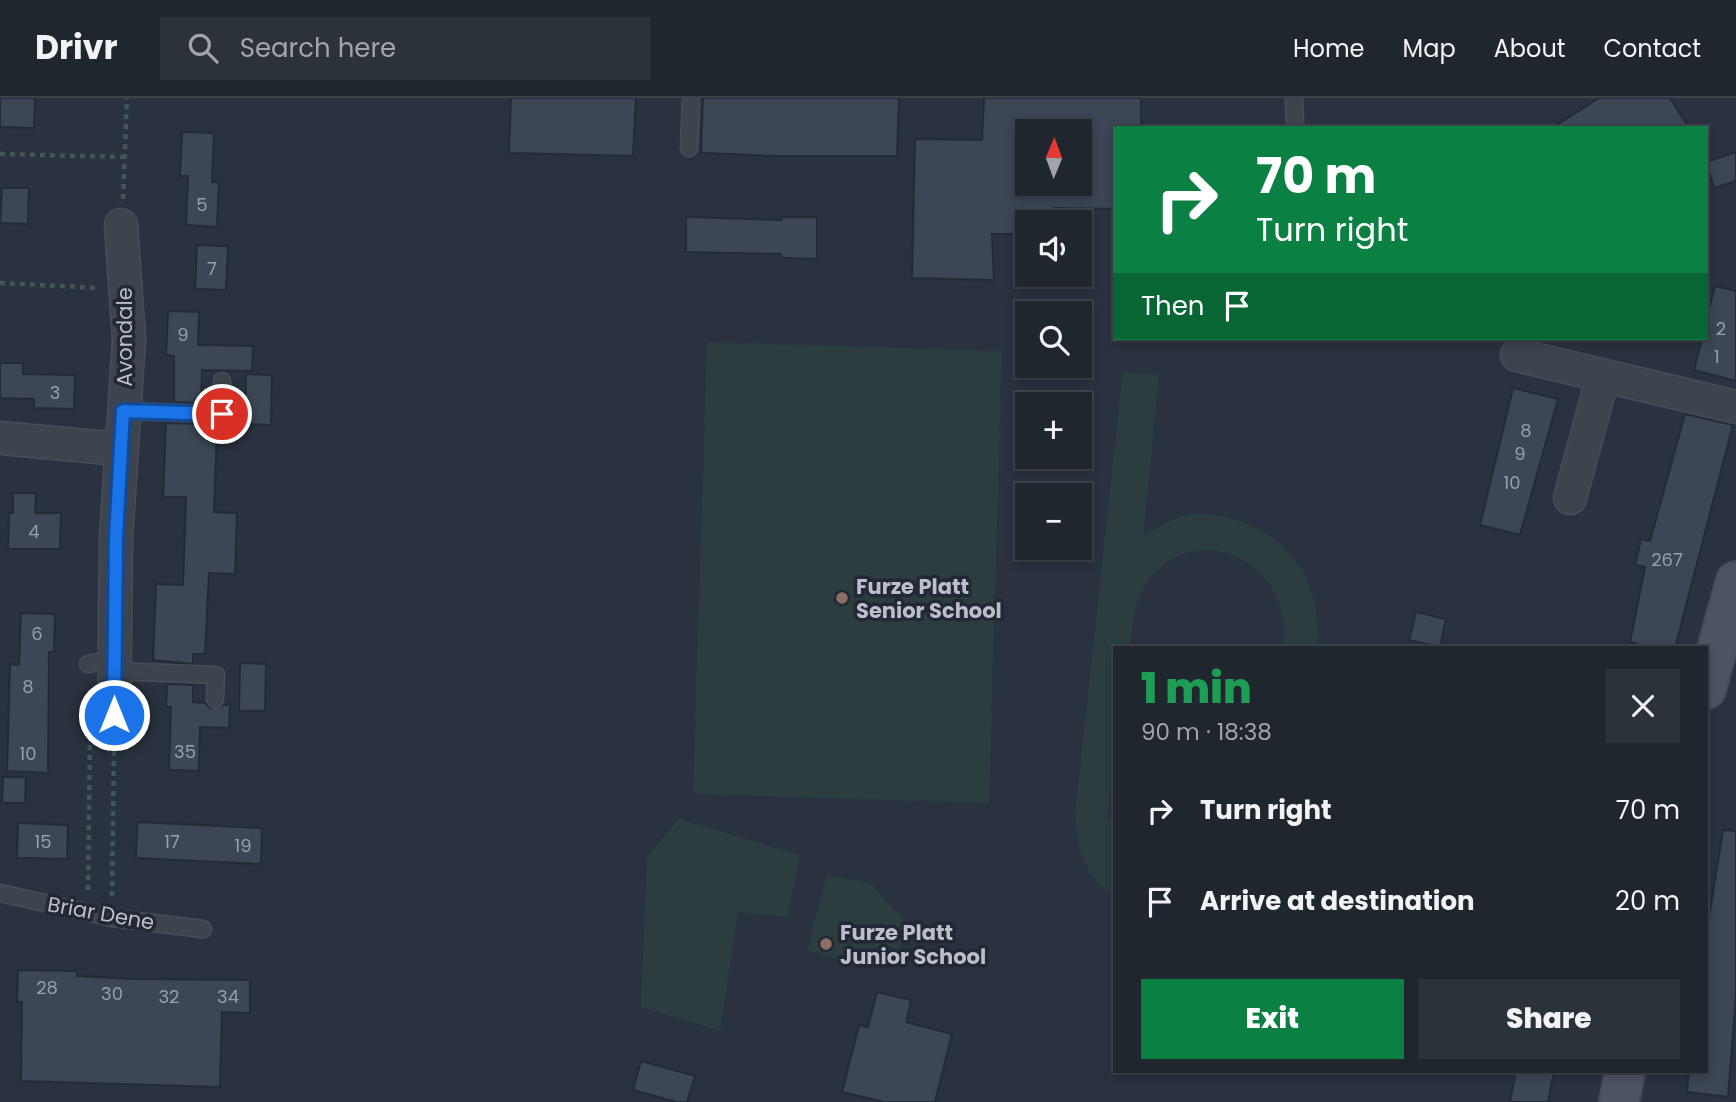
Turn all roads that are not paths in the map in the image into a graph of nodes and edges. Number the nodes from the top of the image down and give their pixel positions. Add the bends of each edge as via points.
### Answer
1 (691, 98) edge
2 (1294, 98) edge
3 (1296, 126) edge
4 (689, 148) dead end
5 (121, 225) road end
6 (1517, 355) dead end
7 (1603, 376) junction
8 (222, 382) dead end
9 (1736, 407) edge
10 (123, 411) junction
11 (0, 438) edge
12 (120, 449) junction
13 (1570, 498) dead end
14 (1736, 581) edge
15 (105, 665) junction
16 (1708, 682) edge
17 (215, 699) dead end
18 (102, 722) road end
19 (0, 893) edge
20 (202, 929) dead end
21 (1626, 1073) edge
22 (1619, 1102) edge

1 - 4 lane
2 - 3 lane
5 - 10 street, Avondale via 129,338
6 - 7 street
7 - 9 street
7 - 13 street
8 - 10 lane via 222,414
10 - 12 street, Avondale
11 - 12 street
12 - 15 street, Avondale
14 - 16 street
15 - 17 lane via 216,674
15 - 18 street, Avondale
19 - 20 lane, Briar Dene via 112,918
21 - 22 street

